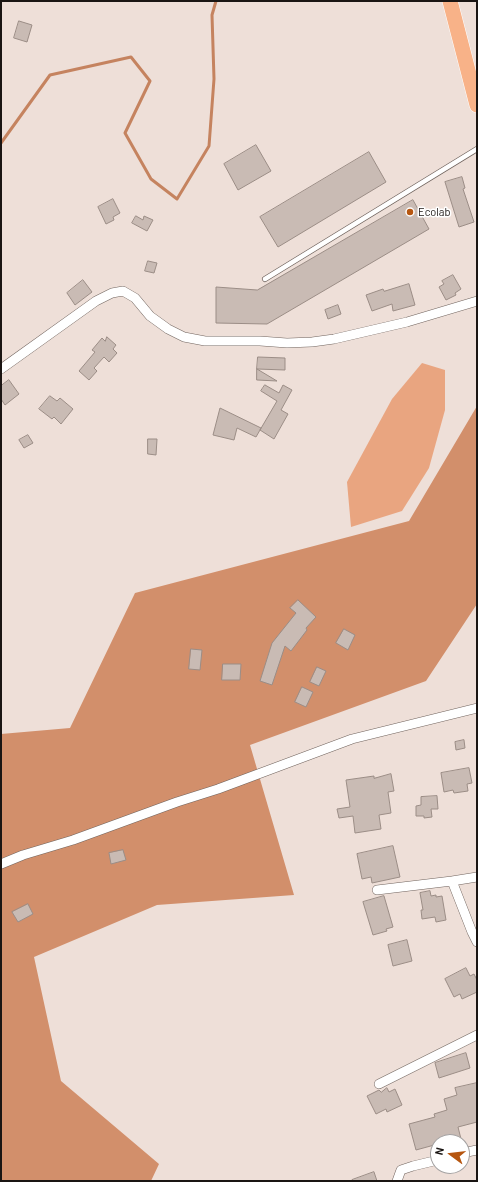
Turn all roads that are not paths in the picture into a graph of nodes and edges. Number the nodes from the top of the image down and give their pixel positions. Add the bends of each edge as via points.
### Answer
1 (450, 1) edge
2 (477, 105) edge
3 (477, 149) edge
4 (265, 279) dead end
5 (477, 301) edge
6 (1, 369) edge
7 (477, 708) edge
8 (1, 864) edge
9 (477, 877) edge
10 (452, 881) junction
11 (377, 890) dead end
12 (477, 942) edge
13 (477, 1035) edge
14 (379, 1084) dead end
15 (430, 1162) edge
16 (397, 1181) edge

1 - 2 highway
3 - 4 lane
5 - 6 street via 407,322 334,339 287,343 205,341 184,337 168,329 150,316 135,298 123,291 96,301
7 - 8 street via 352,739 232,784 73,840 23,854
9 - 10 street
10 - 11 street
10 - 12 street
13 - 14 street
15 - 16 street via 401,1170

